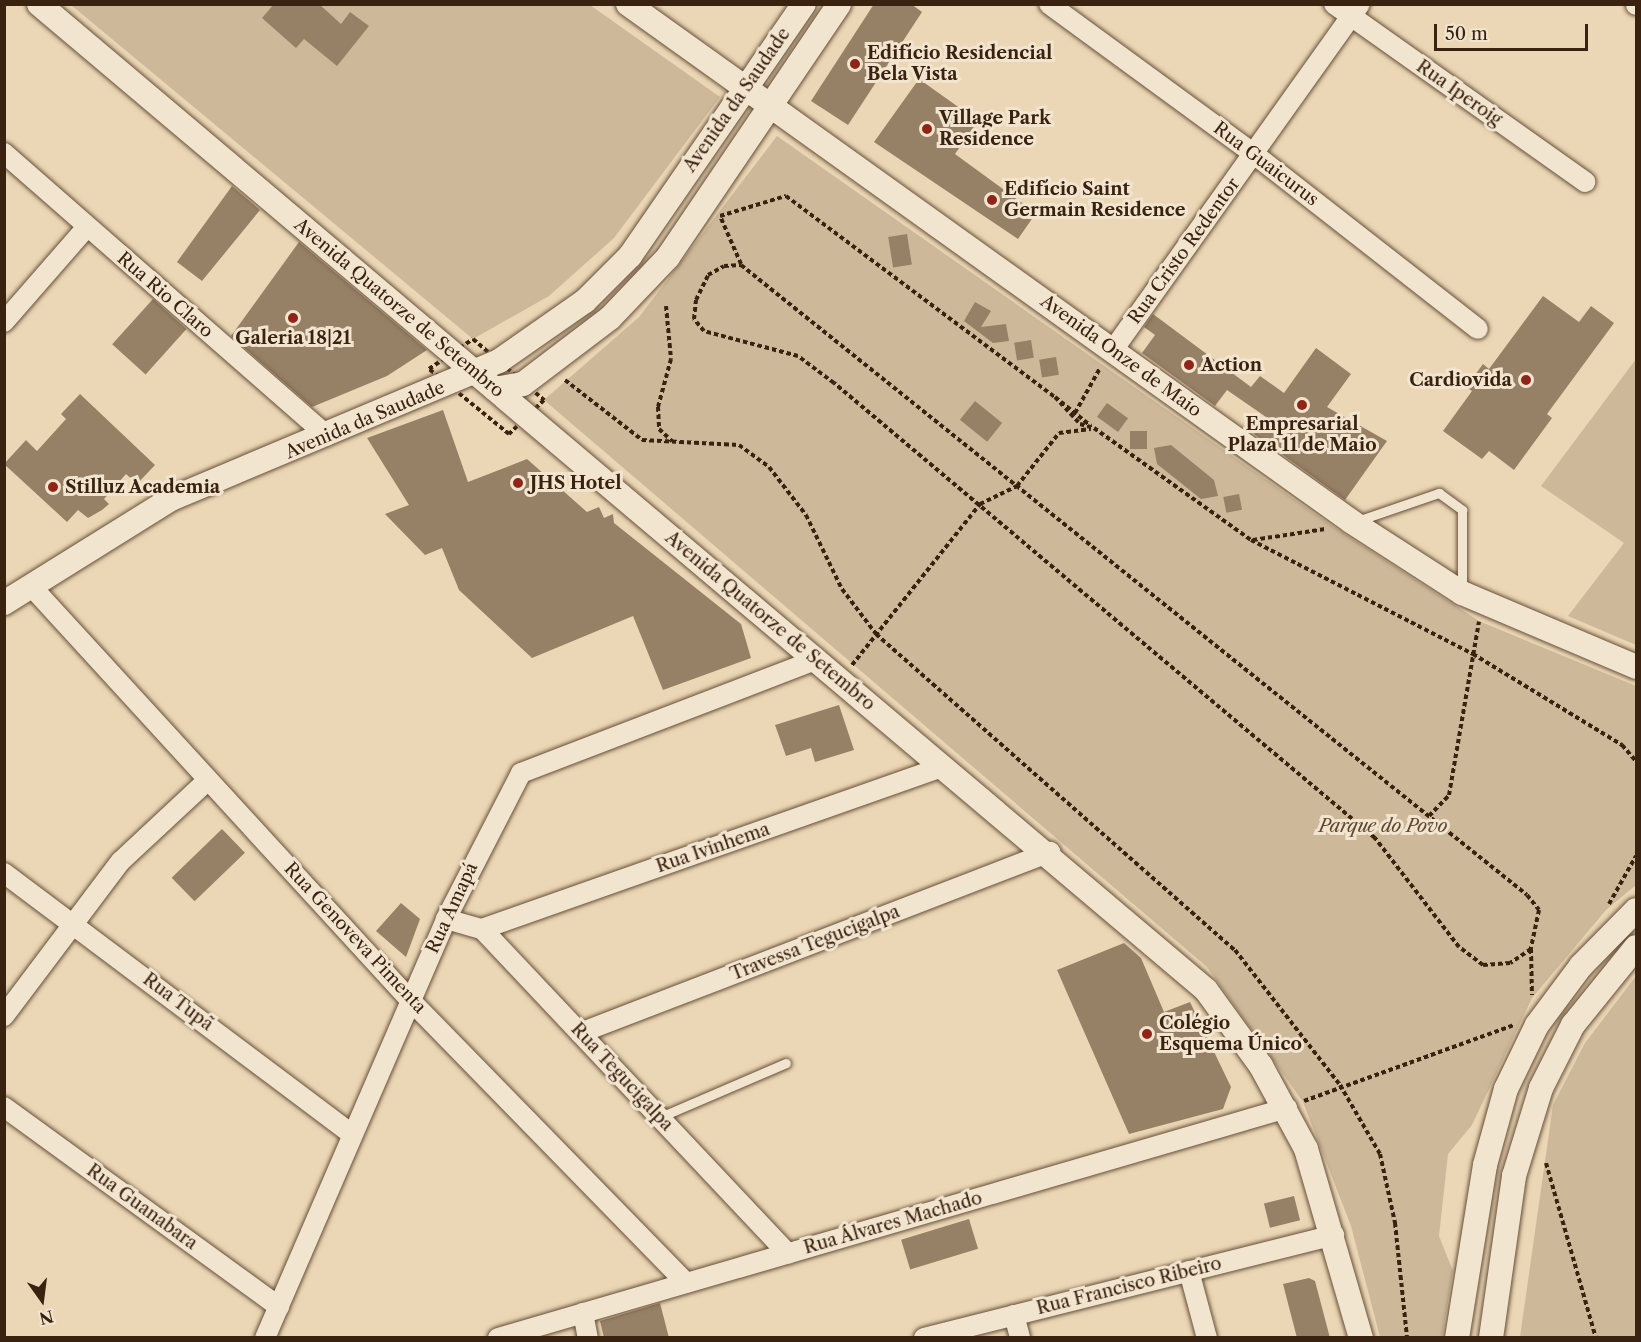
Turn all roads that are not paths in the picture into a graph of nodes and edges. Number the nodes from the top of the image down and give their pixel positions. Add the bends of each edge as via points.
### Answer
1 (39, 4) edge
2 (628, 4) edge
3 (804, 4) edge
4 (839, 4) edge
5 (1049, 4) edge
6 (1334, 4) edge
7 (1355, 11) edge
8 (746, 86) junction
9 (770, 104) junction
10 (4, 153) edge
11 (1254, 154) junction
12 (1585, 182) dead end
13 (87, 227) junction
14 (4, 322) edge
15 (1478, 329) dead end
16 (1113, 350) junction
17 (474, 372) junction
18 (495, 389) junction
19 (327, 436) junction
20 (1343, 525) junction
21 (31, 586) junction
22 (1462, 593) junction
23 (4, 603) edge
24 (816, 660) junction
25 (1636, 668) edge
26 (943, 767) junction
27 (208, 780) junction
28 (1050, 852) junction
29 (4, 873) edge
30 (1636, 910) edge
31 (446, 919) junction
32 (75, 923) junction
33 (482, 929) junction
34 (1636, 947) edge
35 (410, 1000) junction
36 (4, 1016) edge
37 (580, 1033) junction
38 (786, 1063) dead end
39 (4, 1107) edge
40 (1287, 1108) junction
41 (660, 1117) junction
42 (350, 1133) junction
43 (1334, 1235) junction
44 (788, 1254) junction
45 (1189, 1271) junction
46 (686, 1283) junction
47 (279, 1307) junction
48 (584, 1313) junction
49 (1014, 1315) junction
50 (265, 1338) edge
51 (498, 1338) edge
52 (588, 1338) edge
53 (924, 1338) edge
54 (1020, 1338) edge
55 (1207, 1338) edge
56 (1361, 1338) edge
57 (1457, 1338) edge
58 (1491, 1338) edge

1 - 17 street, Avenida Quatorze de Setembro
2 - 8 street, Avenida Onze de Maio
3 - 8 street, Avenida da Saudade
4 - 9 street, Avenida da Saudade
5 - 11 street, Rua Guaicurus
6 - 7 street, Rua Iperoig
7 - 11 street, Rua Cristo Redentor
7 - 12 street, Rua Iperoig
8 - 9 street, Avenida Onze de Maio
8 - 17 street, Avenida da Saudade via 630,256 585,301
9 - 16 street, Avenida Onze de Maio
9 - 18 street, Avenida da Saudade via 668,257 610,318 523,384
10 - 13 street, Rua Rio Claro
11 - 15 street, Rua Guaicurus
11 - 16 street, Rua Cristo Redentor
13 - 14 street
13 - 19 street, Rua Rio Claro
16 - 20 street, Avenida Onze de Maio
17 - 18 street, Avenida Quatorze de Setembro
17 - 19 street, Avenida da Saudade
18 - 24 street, Avenida Quatorze de Setembro
19 - 21 street, Avenida da Saudade via 171,500
20 - 22 street, Avenida Onze de Maio
20 - 22 lane via 1439,493 1462,510
21 - 23 street, Avenida da Saudade
21 - 27 street, Rua Genoveva Pimenta
22 - 25 street, Avenida Onze de Maio
24 - 26 street, Avenida Quatorze de Setembro
24 - 31 street, Rua Amapá via 521,773
26 - 28 street, Avenida Quatorze de Setembro
26 - 33 street, Rua Ivinhema
27 - 32 street via 122,861
27 - 35 street, Rua Genoveva Pimenta
28 - 37 street, Travessa Tegucigalpa
28 - 40 street, Avenida Quatorze de Setembro via 1206,990
29 - 32 street, Rua Tupã
30 - 57 street via 1581,966 1537,1025 1506,1089 1485,1165
31 - 33 street
31 - 35 street, Rua Amapá
32 - 36 street
32 - 42 street, Rua Tupã
33 - 37 street, Rua Tegucigalpa
34 - 58 street via 1573,1024 1541,1088 1514,1176
35 - 42 street, Rua Amapá
35 - 46 street, Rua Genoveva Pimenta
37 - 41 street, Rua Tegucigalpa
38 - 41 lane
39 - 47 street, Rua Guanabara
40 - 43 street, Avenida Quatorze de Setembro via 1306,1149
40 - 44 street, Rua Álvares Machado
41 - 44 street, Rua Tegucigalpa
42 - 47 street, Rua Amapá
43 - 45 street, Rua Francisco Ribeiro
43 - 56 street, Avenida Quatorze de Setembro
44 - 46 street, Rua Álvares Machado
45 - 49 street, Rua Francisco Ribeiro
45 - 55 street
46 - 48 street, Rua Álvares Machado
47 - 50 street, Rua Amapá
48 - 51 street, Rua Álvares Machado
48 - 52 street
49 - 53 street, Rua Francisco Ribeiro
49 - 54 street

